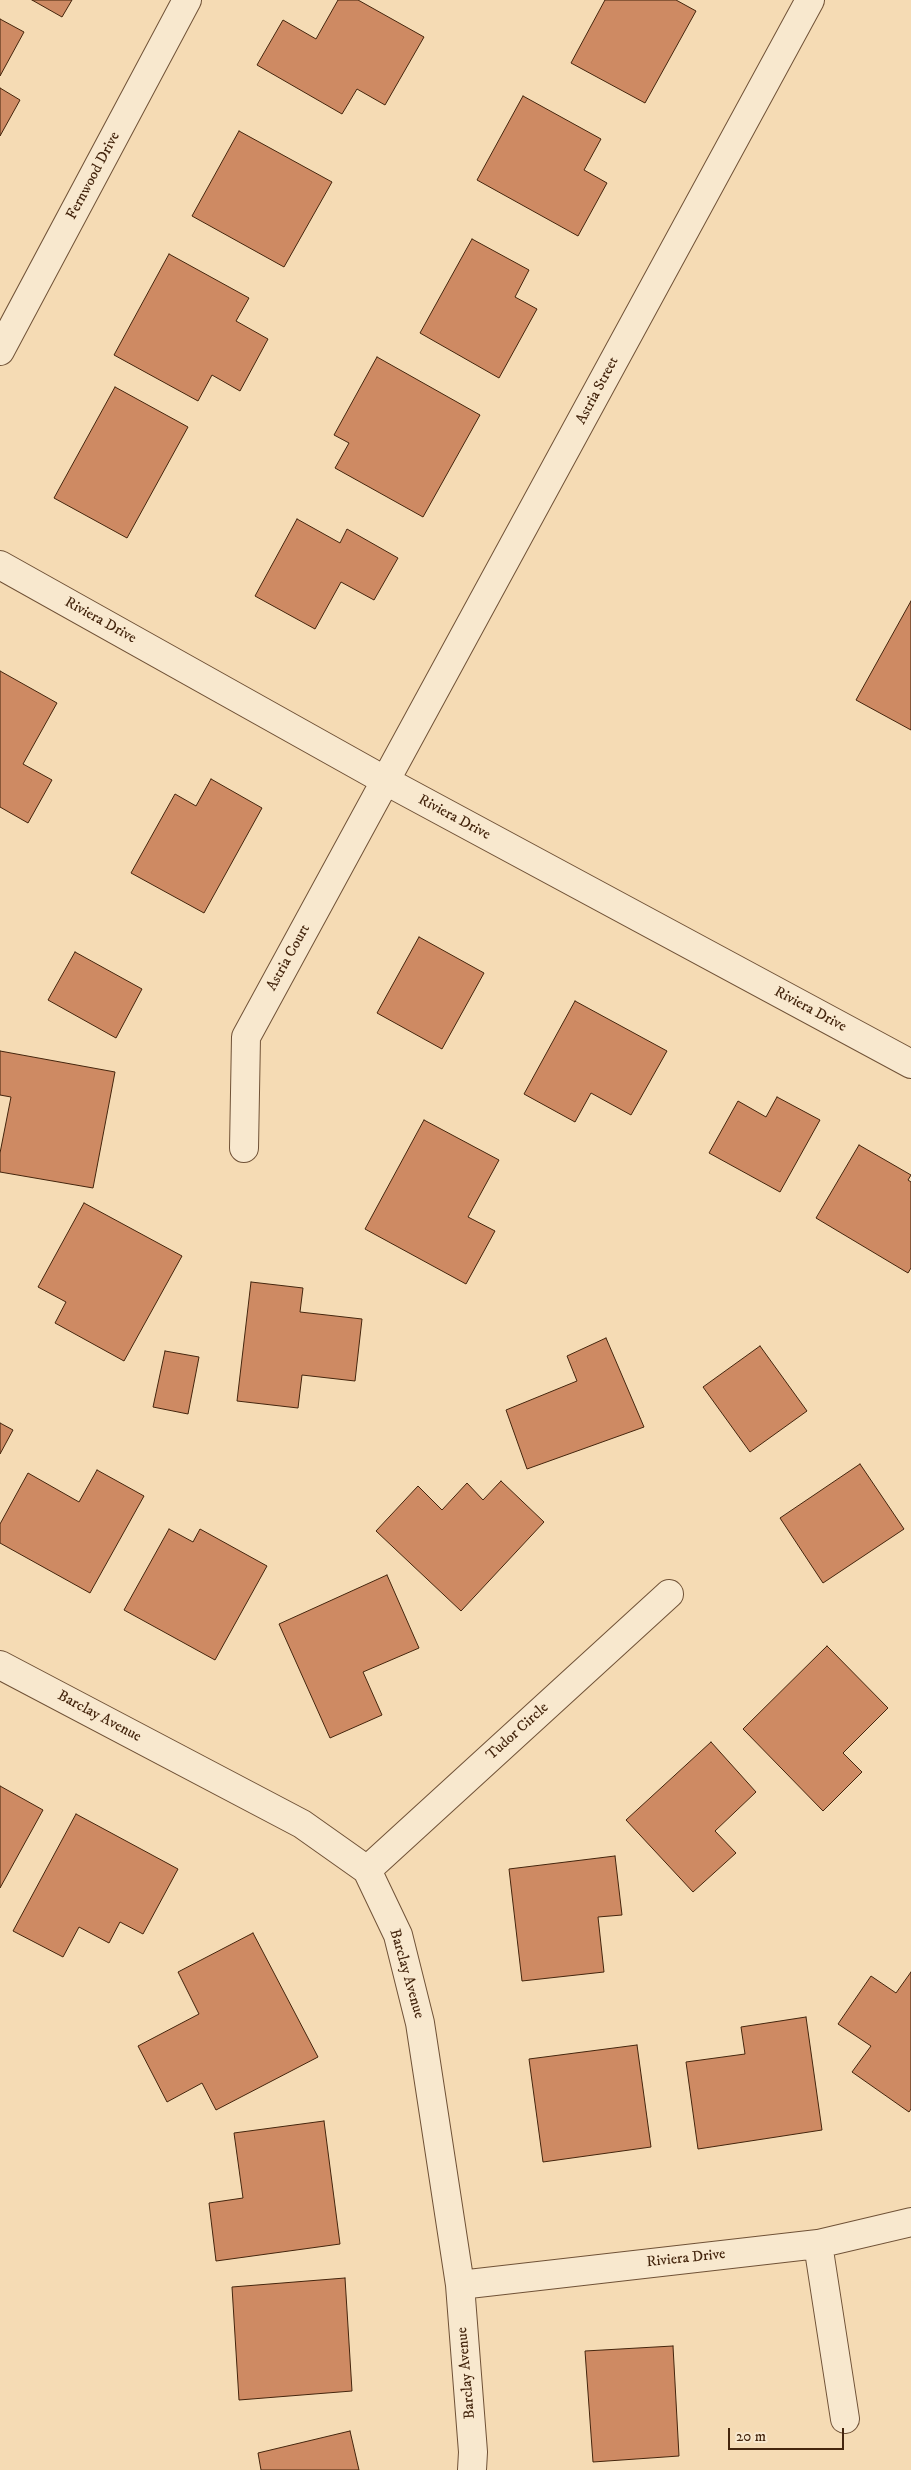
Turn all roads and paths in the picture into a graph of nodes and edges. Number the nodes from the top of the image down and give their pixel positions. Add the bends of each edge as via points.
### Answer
1 (187, 0) edge
2 (810, 0) edge
3 (0, 351) edge
4 (0, 565) edge
5 (386, 781) junction
6 (911, 1064) edge
7 (244, 1148) dead end
8 (670, 1594) dead end
9 (0, 1665) edge
10 (367, 1870) junction
11 (911, 2222) edge
12 (818, 2244) junction
13 (460, 2284) junction
14 (845, 2419) dead end
15 (472, 2470) edge

1 - 3 street, Fernwood Drive
2 - 5 street, Astria Street
4 - 5 street, Riviera Drive
5 - 6 street, Riviera Drive
5 - 7 street, Astria Court via 246,1037
8 - 10 street, Tudor Circle
9 - 10 street, Barclay Avenue via 302,1824
10 - 13 street, Barclay Avenue via 398,1935 420,2023
11 - 12 street, Riviera Drive
12 - 13 street, Riviera Drive
12 - 14 street
13 - 15 street, Barclay Avenue

